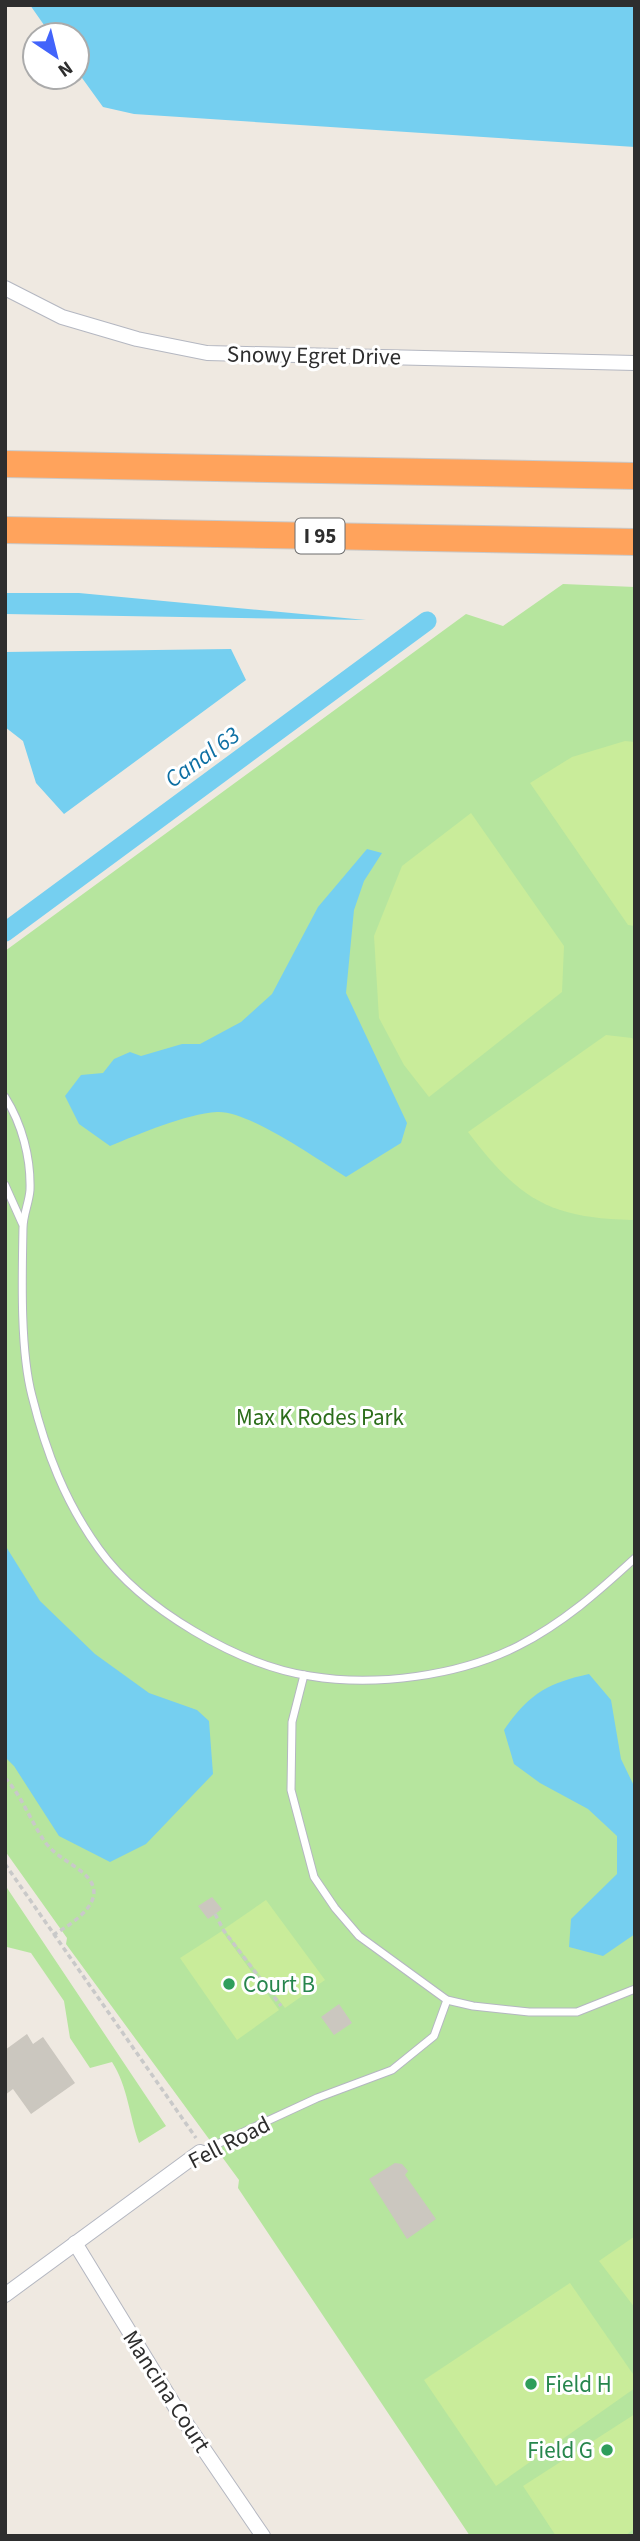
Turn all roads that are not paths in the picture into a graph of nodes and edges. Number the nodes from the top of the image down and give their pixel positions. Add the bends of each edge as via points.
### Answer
1 (5, 288) edge
2 (635, 363) edge
3 (5, 464) edge
4 (635, 476) edge
5 (5, 530) edge
6 (635, 542) edge
7 (5, 1097) edge
8 (5, 1185) edge
9 (22, 1224) junction
10 (635, 1558) edge
11 (304, 1675) junction
12 (635, 1989) edge
13 (447, 2000) junction
14 (203, 2151) joint
15 (75, 2243) junction
16 (5, 2295) edge
17 (264, 2536) edge

1 - 2 street, Snowy Egret Drive via 62,317 207,353
3 - 4 highway
5 - 6 highway, I 95
7 - 9 lane via 28,1158 30,1192
8 - 9 lane
9 - 11 lane via 31,1392 48,1457 70,1503 101,1552 141,1593 183,1625 240,1654
10 - 11 lane via 580,1608 517,1646 478,1661 395,1677
11 - 13 lane via 292,1721 289,1777 314,1877 359,1936
12 - 13 lane via 577,2012 529,2012
13 - 14 lane, Fell Road via 434,2036 392,2070 317,2098
14 - 15 street, Fell Road
15 - 16 street, Fell Road
15 - 17 street, Mancina Court via 179,2413

